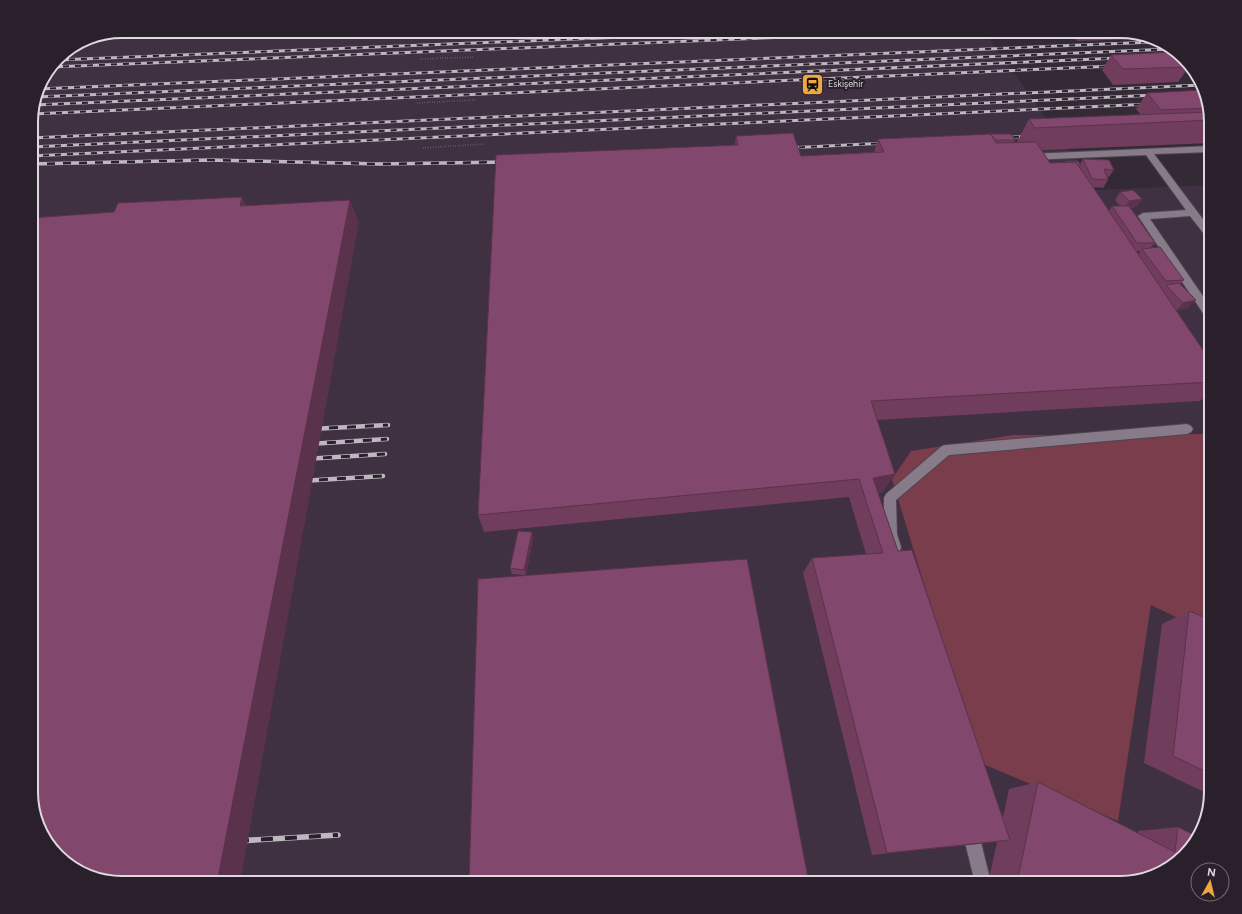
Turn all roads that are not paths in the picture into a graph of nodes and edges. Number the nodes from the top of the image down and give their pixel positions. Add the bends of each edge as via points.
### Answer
1 (1204, 149) edge
2 (1148, 152) junction
3 (1027, 157) edge
4 (1193, 213) junction
5 (1204, 228) edge
6 (1204, 306) edge
7 (1187, 429) dead end
8 (898, 556) edge
9 (966, 814) edge
10 (981, 876) edge

1 - 2 street
2 - 3 street
2 - 4 street
4 - 5 street
4 - 6 street via 1144,216
7 - 8 street via 946,450 890,498 891,534
9 - 10 street

